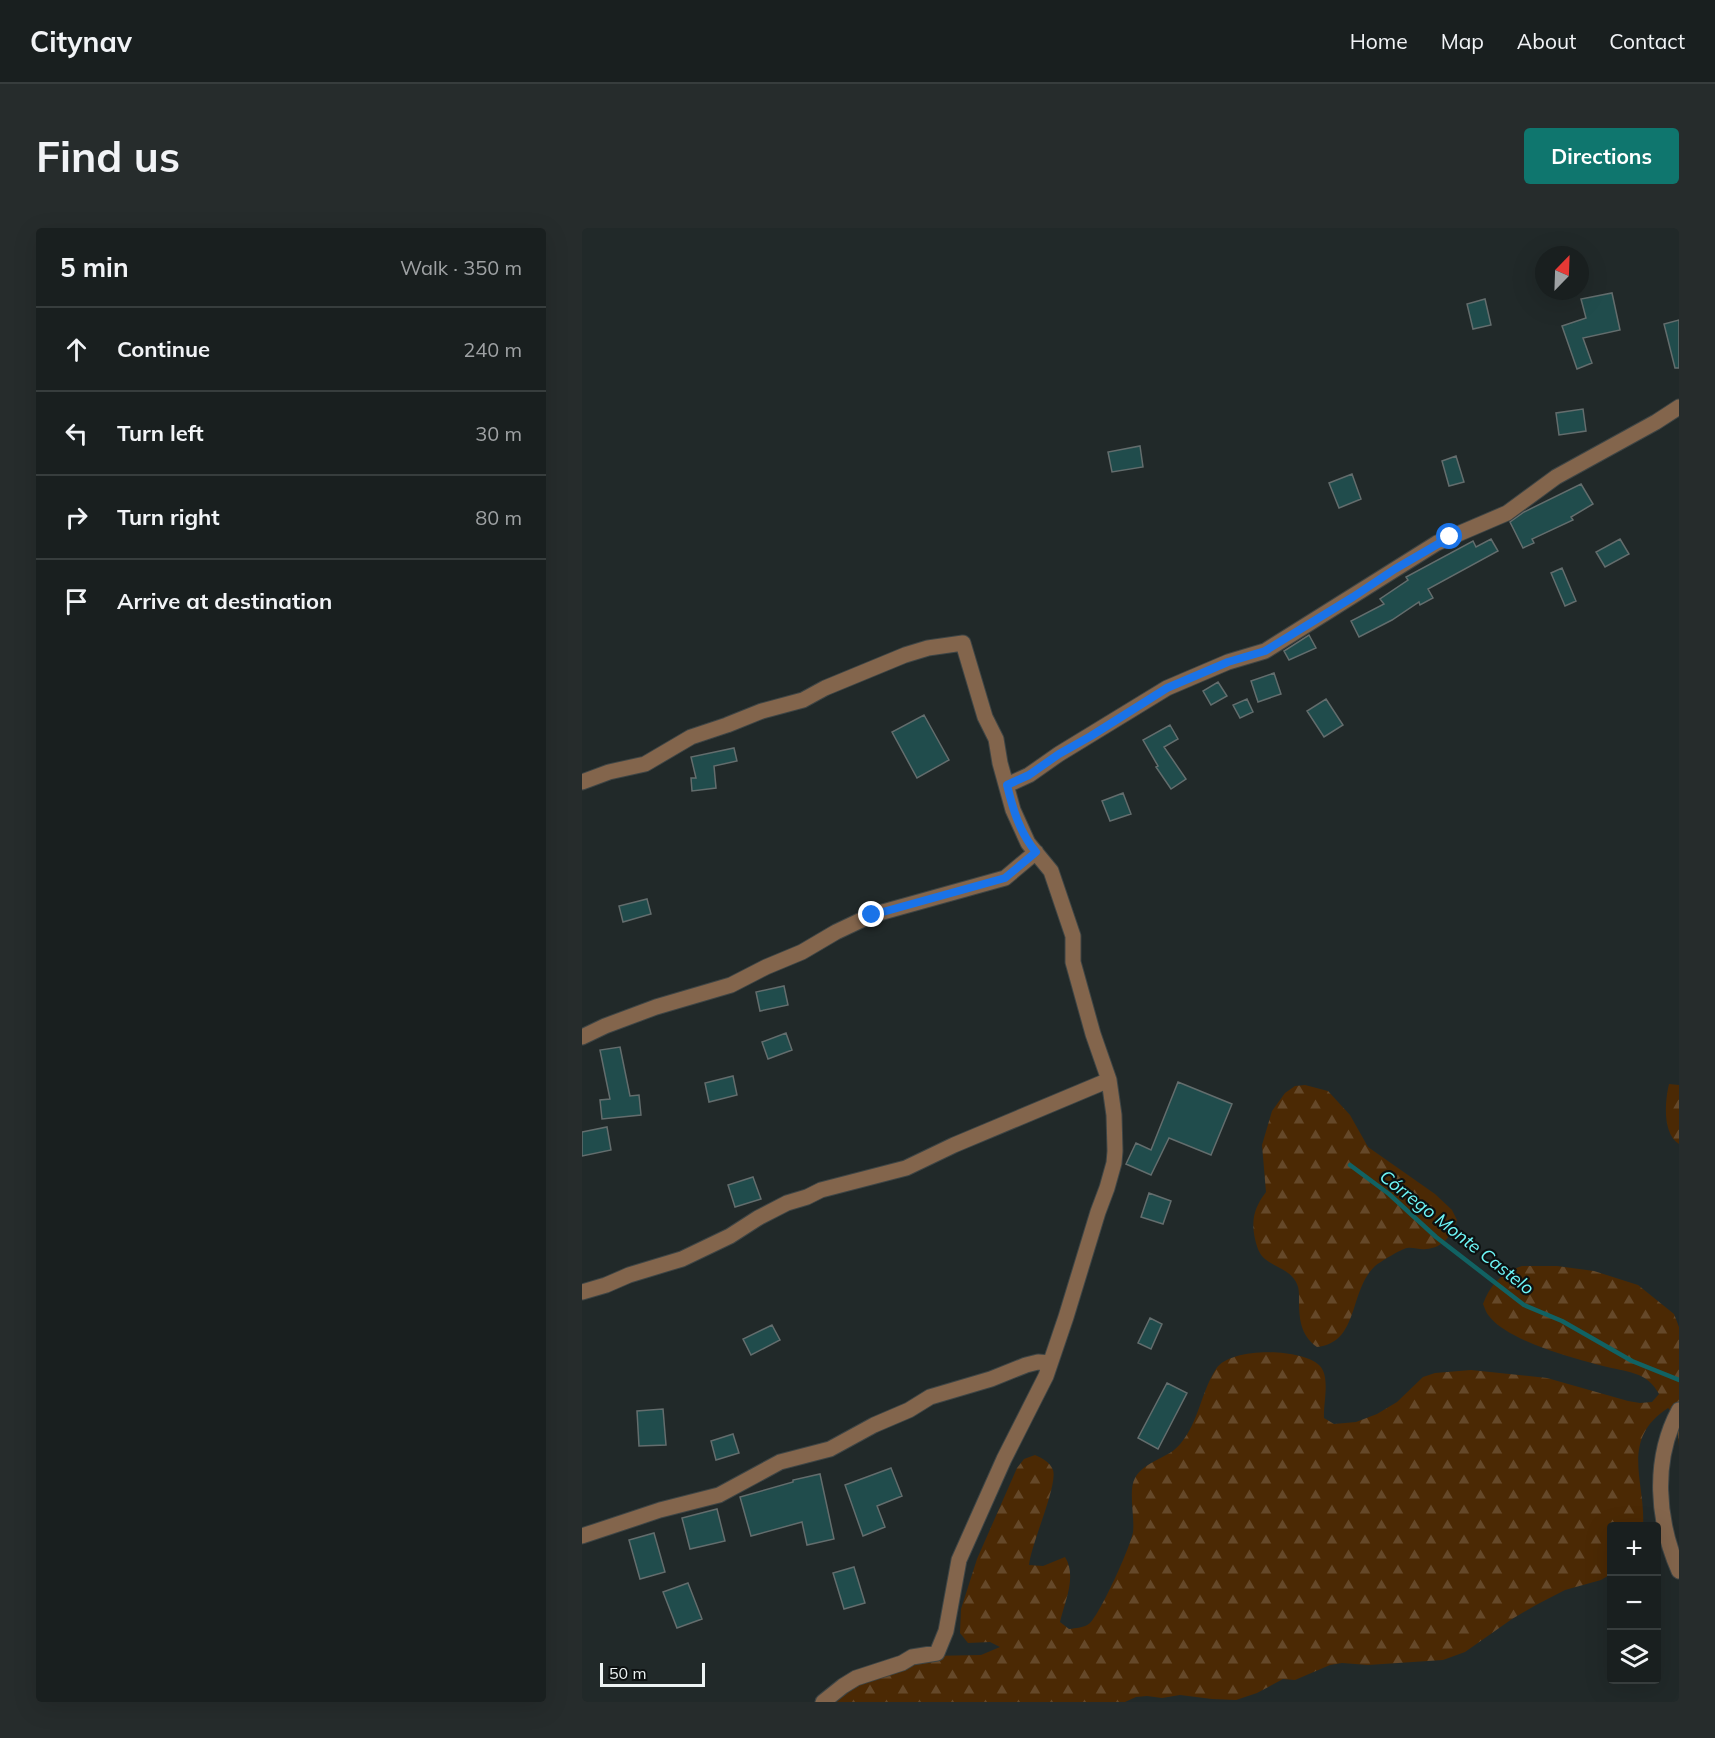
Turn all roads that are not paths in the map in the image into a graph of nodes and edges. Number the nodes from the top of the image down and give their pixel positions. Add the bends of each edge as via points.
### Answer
1 (1679, 407) edge
2 (582, 782) edge
3 (1007, 785) junction
4 (1036, 852) junction
5 (582, 1037) edge
6 (1109, 1080) junction
7 (582, 1292) edge
8 (1050, 1363) junction
9 (1679, 1410) edge
10 (582, 1536) edge
11 (1679, 1571) edge
12 (823, 1702) edge

1 - 3 street via 1556,477 1507,513 1437,543 1265,651 1167,688
2 - 3 street via 645,764 691,737 803,700 904,655 963,643 996,739
3 - 4 street via 1020,827
4 - 5 street via 1005,878 872,915 730,985 656,1007
4 - 6 street via 1051,871 1065,907 1073,936 1073,962
6 - 7 street via 906,1168 787,1203 682,1259
6 - 8 street via 1114,1163
8 - 10 street via 1026,1365 930,1397 830,1449 780,1462 719,1495
8 - 12 street via 959,1560 946,1631 937,1653 912,1657 856,1678
9 - 11 street via 1661,1465 1661,1508 1670,1551

